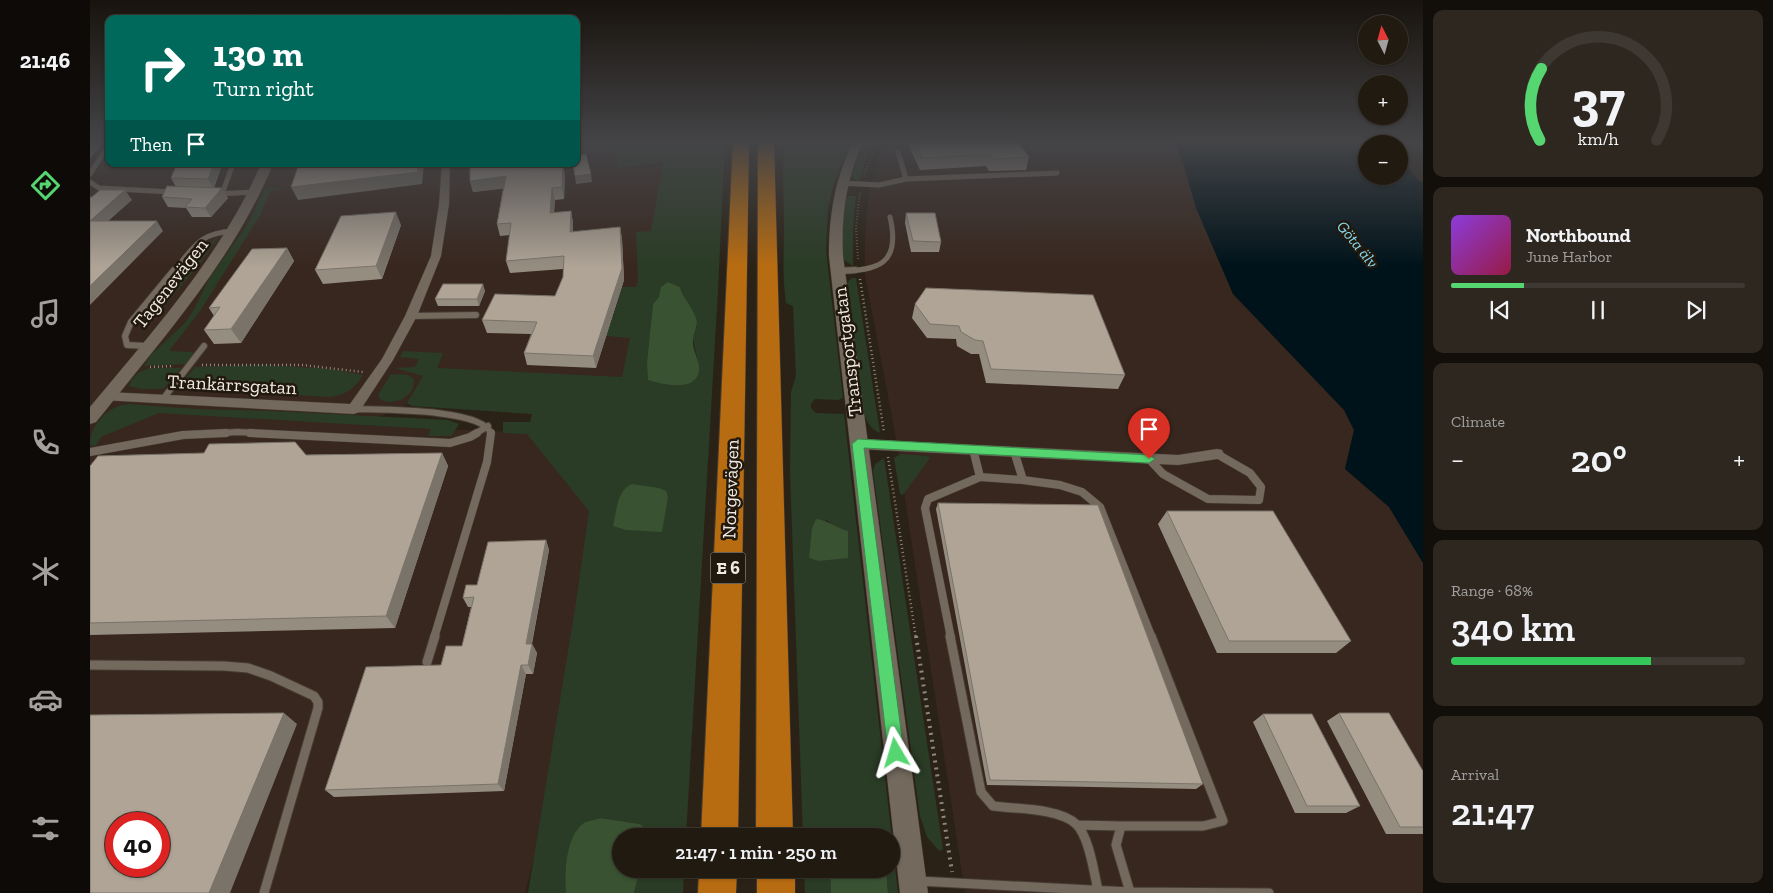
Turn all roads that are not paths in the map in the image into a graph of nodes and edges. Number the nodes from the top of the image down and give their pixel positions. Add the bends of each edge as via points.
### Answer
1 (93, 184) edge
2 (226, 184) edge
3 (260, 184) edge
4 (445, 184) edge
5 (740, 184) edge
6 (766, 184) edge
7 (842, 184) joint
8 (885, 184) edge
9 (99, 188) junction
10 (92, 191) dead end
11 (174, 192) edge
12 (257, 192) junction
13 (208, 194) edge
14 (222, 194) junction
15 (890, 217) dead end
16 (236, 230) junction
17 (837, 271) junction
18 (476, 315) dead end
19 (411, 316) junction
20 (147, 346) junction
21 (204, 346) edge
22 (107, 397) junction
23 (163, 399) junction
24 (354, 409) junction
25 (90, 418) edge
26 (488, 426) junction
27 (858, 444) junction
28 (973, 449) junction
29 (1014, 451) junction
30 (90, 452) edge
31 (1217, 454) joint
32 (1149, 459) junction
33 (980, 476) junction
34 (1023, 480) junction
35 (427, 662) dead end
36 (90, 665) edge
37 (1076, 825) junction
38 (1121, 826) junction
39 (719, 828) edge
40 (775, 828) edge
41 (718, 878) edge
42 (776, 878) edge
43 (913, 887) edge
44 (1098, 890) junction
45 (1130, 892) edge
46 (264, 893) edge
47 (717, 893) edge
48 (776, 893) edge
49 (1269, 893) edge

1 - 9 lane
2 - 14 lane
3 - 12 street, Tagenevägen
4 - 19 street via 436,256
5 - 39 highway, Norgevägen / E 6
6 - 40 highway, Norgevägen / E 6
7 - 8 lane
7 - 17 street, Transportgatan via 836,221
9 - 10 lane
9 - 11 lane
12 - 14 lane
12 - 16 street, Tagenevägen
13 - 14 lane
15 - 17 lane via 893,246 886,259 873,269
16 - 20 street, Tagenevägen
16 - 20 lane via 215,232 201,239 131,322 125,336 127,345
17 - 27 street, Transportgatan
18 - 19 lane
19 - 24 street
20 - 22 street, Tagenevägen
21 - 23 lane
22 - 23 street, Trankärrsgatan
22 - 25 street, Tagenevägen
23 - 24 street, Trankärrsgatan
24 - 26 lane, Trankärrsgatan via 462,415
26 - 30 lane via 470,438 450,442 238,432 182,435
26 - 35 lane via 492,435 487,462
27 - 28 street
27 - 43 street, Transportgatan
28 - 29 street
28 - 33 lane
29 - 32 street
29 - 34 lane
31 - 32 street via 1178,460
31 - 32 lane via 1250,473 1261,487 1260,500 1208,499 1163,474
33 - 34 lane
33 - 37 lane via 972,483 942,491 928,499 925,508 982,792 993,806 1057,815
34 - 38 lane via 1082,492 1100,507 1223,822 1203,826
36 - 46 lane via 248,668 314,696 318,708
37 - 38 lane
37 - 44 lane via 1087,847
38 - 45 lane via 1116,845
41 - 47 highway
42 - 48 highway
43 - 44 lane via 954,883
44 - 45 lane
45 - 49 lane

